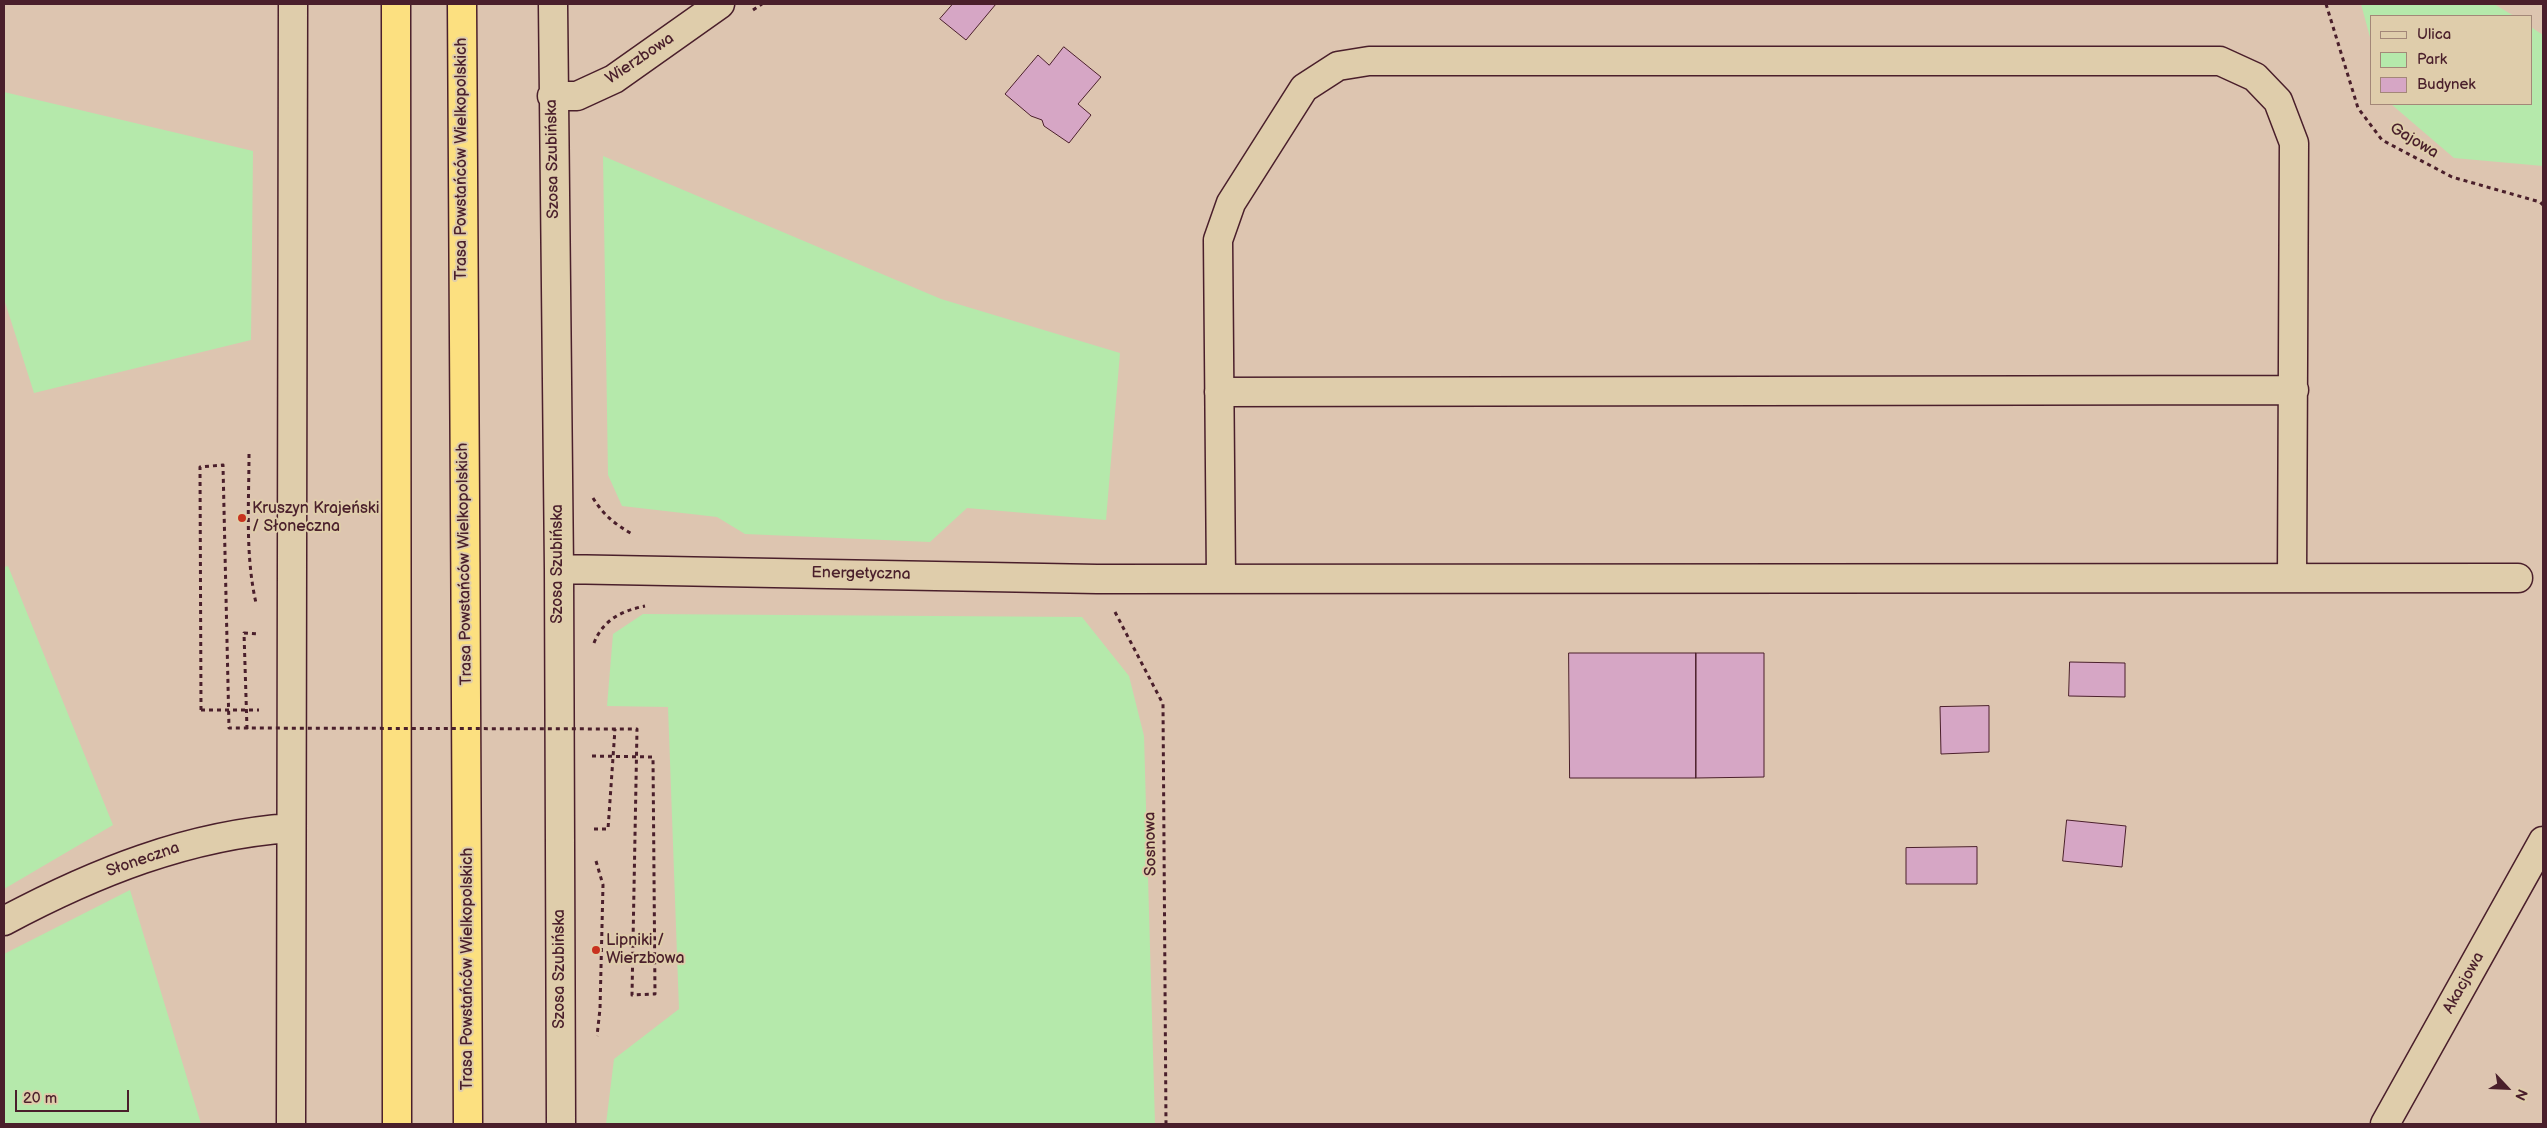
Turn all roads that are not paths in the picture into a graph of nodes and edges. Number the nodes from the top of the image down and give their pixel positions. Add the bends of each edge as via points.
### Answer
1 (292, 4) edge
2 (396, 4) edge
3 (462, 4) edge
4 (553, 4) edge
5 (720, 4) edge
6 (552, 96) junction
7 (2294, 390) junction
8 (1219, 392) junction
9 (559, 569) junction
10 (2292, 578) junction
11 (2518, 578) dead end
12 (1221, 579) junction
13 (292, 828) junction
14 (2543, 841) edge
15 (4, 921) edge
16 (292, 1124) edge
17 (397, 1124) edge
18 (468, 1124) edge
19 (561, 1124) edge
20 (2384, 1124) edge

1 - 13 street
2 - 17 highway
3 - 18 highway, Trasa Powstańców Wielkopolskich
4 - 6 street, Szosa Szubińska
5 - 6 street, Wierzbowa via 614,79 577,96
6 - 9 street, Szosa Szubińska
7 - 8 street
7 - 8 street via 2294,143 2278,101 2255,77 2220,61 1370,61 1338,66 1304,88 1231,203 1218,240
7 - 10 street
8 - 12 street
9 - 12 street, Energetyczna
9 - 19 street, Szosa Szubińska
10 - 11 street, Energetyczna
10 - 12 street, Energetyczna
13 - 15 street, Słoneczna via 204,840 163,852 53,895
13 - 16 street
14 - 20 street, Akacjowa

